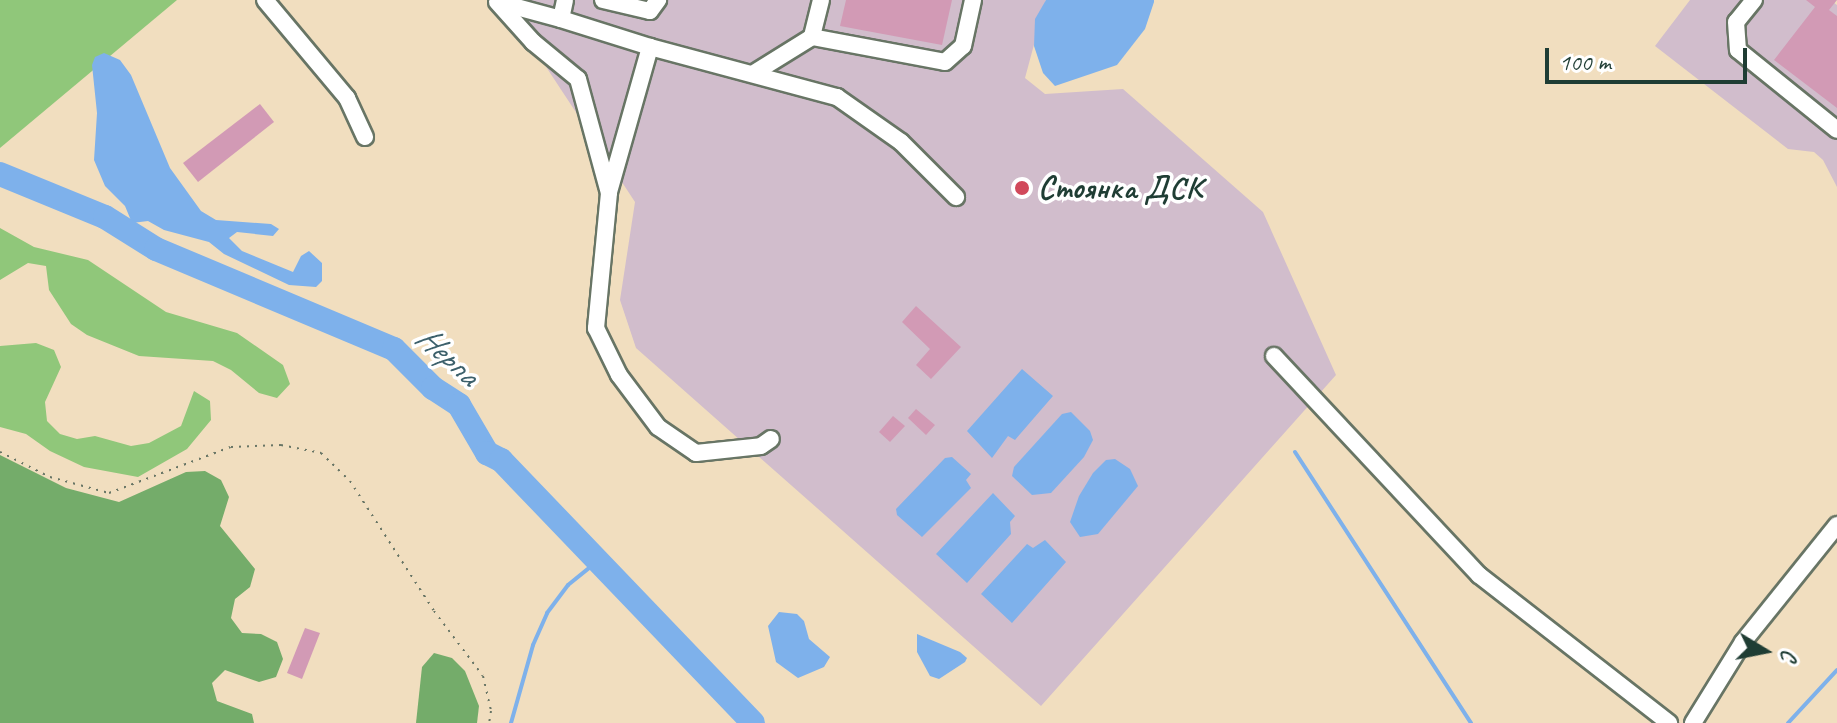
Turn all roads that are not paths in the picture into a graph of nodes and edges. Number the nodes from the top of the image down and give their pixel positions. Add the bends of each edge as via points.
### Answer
1 (265, 0) edge
2 (565, 0) edge
3 (603, 0) edge
4 (658, 0) edge
5 (821, 0) edge
6 (973, 0) edge
7 (1754, 0) edge
8 (495, 1) edge
9 (561, 19) junction
10 (812, 37) junction
11 (650, 47) junction
12 (754, 73) junction
13 (1837, 130) edge
14 (365, 137) dead end
15 (609, 193) junction
16 (956, 197) dead end
17 (1274, 356) dead end
18 (771, 439) dead end
19 (1837, 525) edge
20 (1669, 723) edge
21 (1693, 723) edge

1 - 14 street via 347,98
2 - 9 street
3 - 4 street via 650,11
5 - 10 street
6 - 10 street via 963,46 945,62
7 - 13 street via 1736,22 1738,50
8 - 9 street
8 - 15 street via 578,79
9 - 11 street
10 - 12 street
11 - 12 street
11 - 15 street
12 - 16 street via 837,97 901,142
15 - 18 street via 596,328 619,375 658,427 696,453 761,446
17 - 20 street via 1479,575
19 - 21 street via 1743,642

